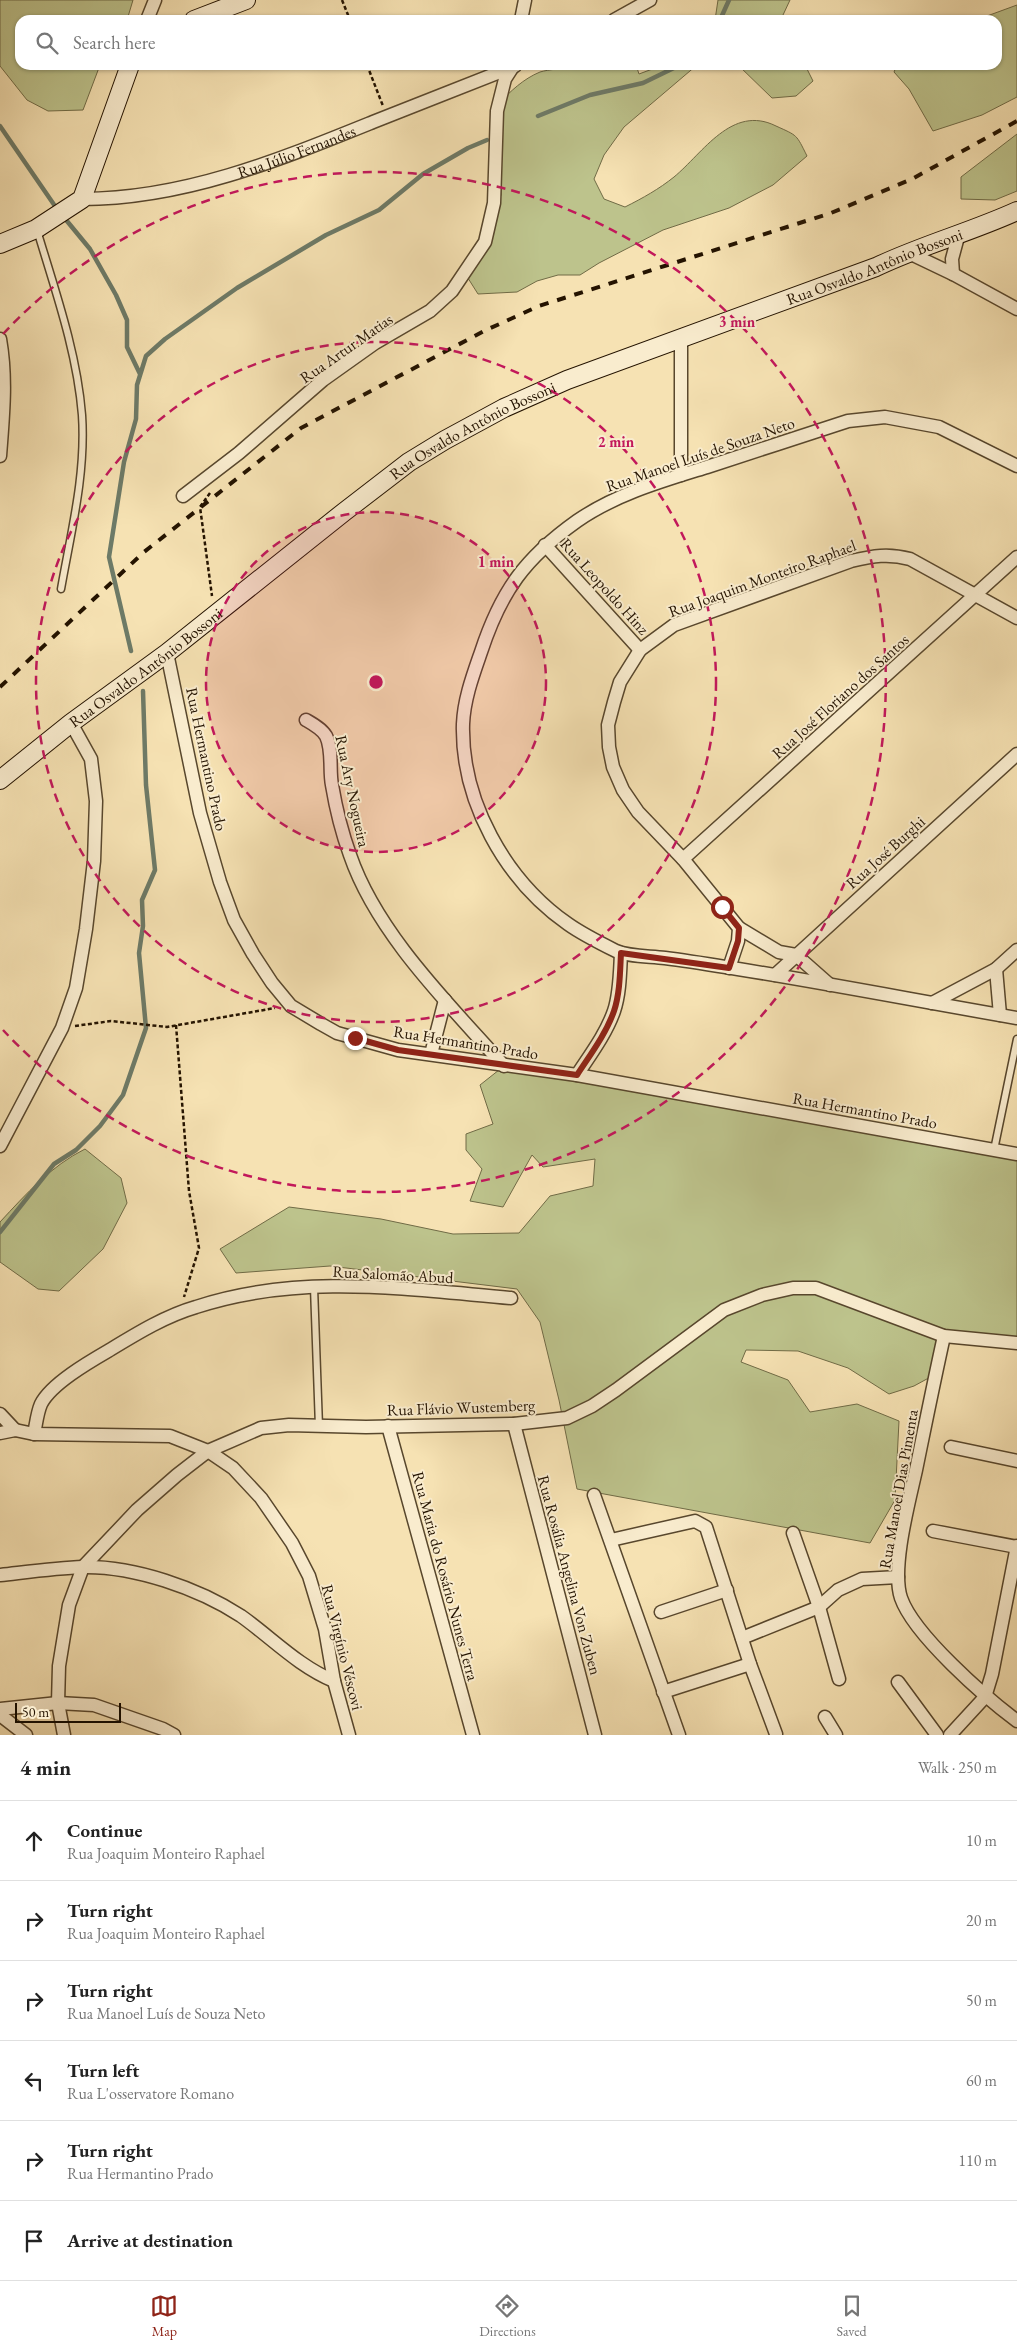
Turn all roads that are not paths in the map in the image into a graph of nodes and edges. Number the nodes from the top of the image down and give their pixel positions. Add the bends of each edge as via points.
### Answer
1 (155, 0) edge
2 (246, 0) edge
3 (525, 0) edge
4 (650, 0) edge
5 (149, 15) edge
6 (207, 15) edge
7 (523, 15) edge
8 (623, 15) edge
9 (128, 70) edge
10 (504, 70) edge
11 (511, 70) edge
12 (75, 203) junction
13 (1017, 212) edge
14 (39, 227) junction
15 (959, 233) junction
16 (0, 244) edge
17 (907, 252) junction
18 (954, 274) junction
19 (1017, 309) edge
20 (681, 338) junction
21 (0, 339) edge
22 (0, 456) edge
23 (1017, 466) edge
24 (681, 475) junction
25 (183, 496) dead end
26 (545, 545) junction
27 (1017, 557) edge
28 (61, 589) dead end
29 (975, 596) junction
30 (1017, 618) edge
31 (640, 650) junction
32 (167, 653) junction
33 (306, 720) dead end
34 (71, 723) junction
35 (1017, 754) edge
36 (0, 780) edge
37 (683, 859) junction
38 (739, 928) junction
39 (1017, 950) edge
40 (621, 953) junction
41 (796, 955) junction
42 (729, 968) junction
43 (996, 969) junction
44 (775, 975) junction
45 (832, 987) junction
46 (445, 1000) junction
47 (932, 1003) junction
48 (1000, 1015) junction
49 (1017, 1018) edge
50 (1017, 1039) edge
51 (431, 1054) junction
52 (504, 1066) junction
53 (577, 1075) junction
54 (0, 1146) edge
55 (994, 1150) junction
56 (1017, 1154) edge
57 (314, 1287) junction
58 (511, 1298) dead end
59 (944, 1336) junction
60 (1017, 1343) edge
61 (0, 1414) edge
62 (514, 1424) junction
63 (388, 1426) junction
64 (319, 1427) junction
65 (15, 1430) junction
66 (0, 1433) edge
67 (34, 1434) junction
68 (951, 1447) dead end
69 (208, 1451) junction
70 (1017, 1461) edge
71 (594, 1494) dead end
72 (933, 1531) dead end
73 (793, 1533) dead end
74 (612, 1540) junction
75 (1017, 1546) edge
76 (83, 1567) junction
77 (0, 1575) edge
78 (898, 1577) junction
79 (727, 1590) junction
80 (819, 1607) junction
81 (661, 1612) dead end
82 (742, 1638) junction
83 (750, 1664) junction
84 (839, 1679) dead end
85 (334, 1681) junction
86 (898, 1682) dead end
87 (663, 1692) junction
88 (985, 1697) junction
89 (58, 1703) junction
90 (0, 1709) edge
91 (0, 1715) edge
92 (825, 1717) dead end
93 (1017, 1721) edge
94 (776, 1734) edge
95 (26, 1735) edge
96 (64, 1735) edge
97 (174, 1735) edge
98 (349, 1735) edge
99 (473, 1735) edge
100 (595, 1735) edge
101 (679, 1735) edge
102 (836, 1735) edge
103 (937, 1735) edge
104 (950, 1735) edge

1 - 5 street
2 - 6 street
3 - 7 street
4 - 8 street
9 - 12 street
10 - 12 street, Rua Júlio Fernandes via 287,157 185,188
11 - 25 street, Rua Artur Matias via 505,79 497,111 494,203 485,242 452,291 430,312 375,343 323,380 240,453
12 - 14 street
13 - 15 street, Rua Osvaldo Antônio Bossoni
14 - 16 street
14 - 28 lane via 75,366 82,416 79,494
15 - 17 street, Rua Osvaldo Antônio Bossoni
15 - 18 street via 952,259
17 - 18 street
17 - 20 street, Rua Osvaldo Antônio Bossoni via 876,267
18 - 19 street
20 - 24 street
20 - 32 street, Rua Osvaldo Antônio Bossoni via 567,380 504,408 445,440 402,468
21 - 22 street via 6,392
23 - 24 street, Rua Manoel Luís de Souza Neto via 939,427 885,417 848,421
24 - 26 street, Rua Manoel Luís de Souza Neto via 618,497
26 - 31 street, Rua Leopoldo Hinz
26 - 40 street, Rua Manoel Luís de Souza Neto via 503,596 485,640 470,686 463,723 466,760 473,796 483,821 525,885 568,924
27 - 29 street, Rua José Floriano dos Santos
29 - 30 street, Rua Joaquim Monteiro Raphael
29 - 31 street, Rua Joaquim Monteiro Raphael via 910,559 878,554 851,560 674,625
29 - 37 street, Rua José Floriano dos Santos
31 - 37 street, Rua Joaquim Monteiro Raphael via 620,682 608,725 613,767 638,812
32 - 34 street, Rua Osvaldo Antônio Bossoni
32 - 51 street, Rua Hermantino Prado via 205,830 228,905 272,983 291,1006 337,1033 398,1050
33 - 46 street, Rua Ary Nogueira via 323,731 327,738 338,816 350,857 364,887 388,928
34 - 36 street, Rua Osvaldo Antônio Bossoni
34 - 54 street via 91,759 96,801 94,861 86,930 76,988 62,1028
35 - 41 street, Rua José Burghi
37 - 38 street, Rua Joaquim Monteiro Raphael
38 - 41 street, Rua Joaquim Monteiro Raphael via 779,952
38 - 42 street
39 - 43 street
40 - 42 street, Rua Manoel Luís de Souza Neto
40 - 53 street via 614,1010 600,1040
41 - 44 street, Rua José Burghi
41 - 45 street
42 - 44 street, Rua Manoel Luís de Souza Neto
43 - 47 street
43 - 48 street
44 - 45 street, Rua Manoel Luís de Souza Neto
45 - 47 street, Rua Manoel Luís de Souza Neto
46 - 51 street
46 - 52 street, Rua Ary Nogueira
47 - 48 street, Rua Manoel Luís de Souza Neto
48 - 49 street, Rua Manoel Luís de Souza Neto
50 - 55 lane
51 - 52 street, Rua Hermantino Prado
52 - 53 street, Rua Hermantino Prado
53 - 55 street, Rua Hermantino Prado
55 - 56 street, Rua Hermantino Prado
57 - 58 street, Rua Salomão Abud via 349,1285
57 - 64 lane
57 - 67 street, Rua Salomão Abud via 254,1291 195,1307 138,1333 59,1384 41,1404
59 - 60 street, Rua Flávio Wustemberg
59 - 62 street, Rua Flávio Wustemberg via 816,1288 793,1288 762,1295 724,1310 616,1390 568,1418
59 - 78 street, Rua Manoel Dias Pimenta via 905,1521
61 - 65 street
62 - 63 street, Rua Flávio Wustemberg
62 - 100 street, Rua Rosália Angelina Von Zuben
63 - 64 street, Rua Flávio Wustemberg
63 - 99 street, Rua Maria do Rosário Nunes Terra
64 - 69 street, Rua Flávio Wustemberg via 289,1425 261,1428
65 - 66 street
65 - 67 street
67 - 69 street, Rua Virgínio Véscovi via 170,1436
68 - 70 street
69 - 76 street, Rua Flávio Wustemberg via 137,1510
69 - 85 street, Rua Virgínio Véscovi via 233,1468 261,1498 292,1543 309,1576
71 - 74 street
72 - 75 street
73 - 80 street
74 - 79 street via 695,1522 702,1524 706,1527
74 - 87 street
75 - 88 street
76 - 77 street
76 - 85 street via 123,1570 194,1593 234,1612 314,1672
76 - 89 street, Rua Flávio Wustemberg via 69,1605 63,1637
78 - 80 street via 862,1579 838,1590
78 - 88 street, Rua Manoel Dias Pimenta via 901,1598 920,1628
79 - 81 street
79 - 82 street
80 - 82 street
80 - 84 street
82 - 83 street
83 - 87 street
83 - 94 street
85 - 98 street, Rua Virgínio Véscovi
86 - 103 street
87 - 101 street
88 - 93 street, Rua Manoel Dias Pimenta
88 - 104 street
89 - 90 street
89 - 96 street, Rua Flávio Wustemberg
89 - 97 street via 94,1706
91 - 95 street
92 - 102 street

